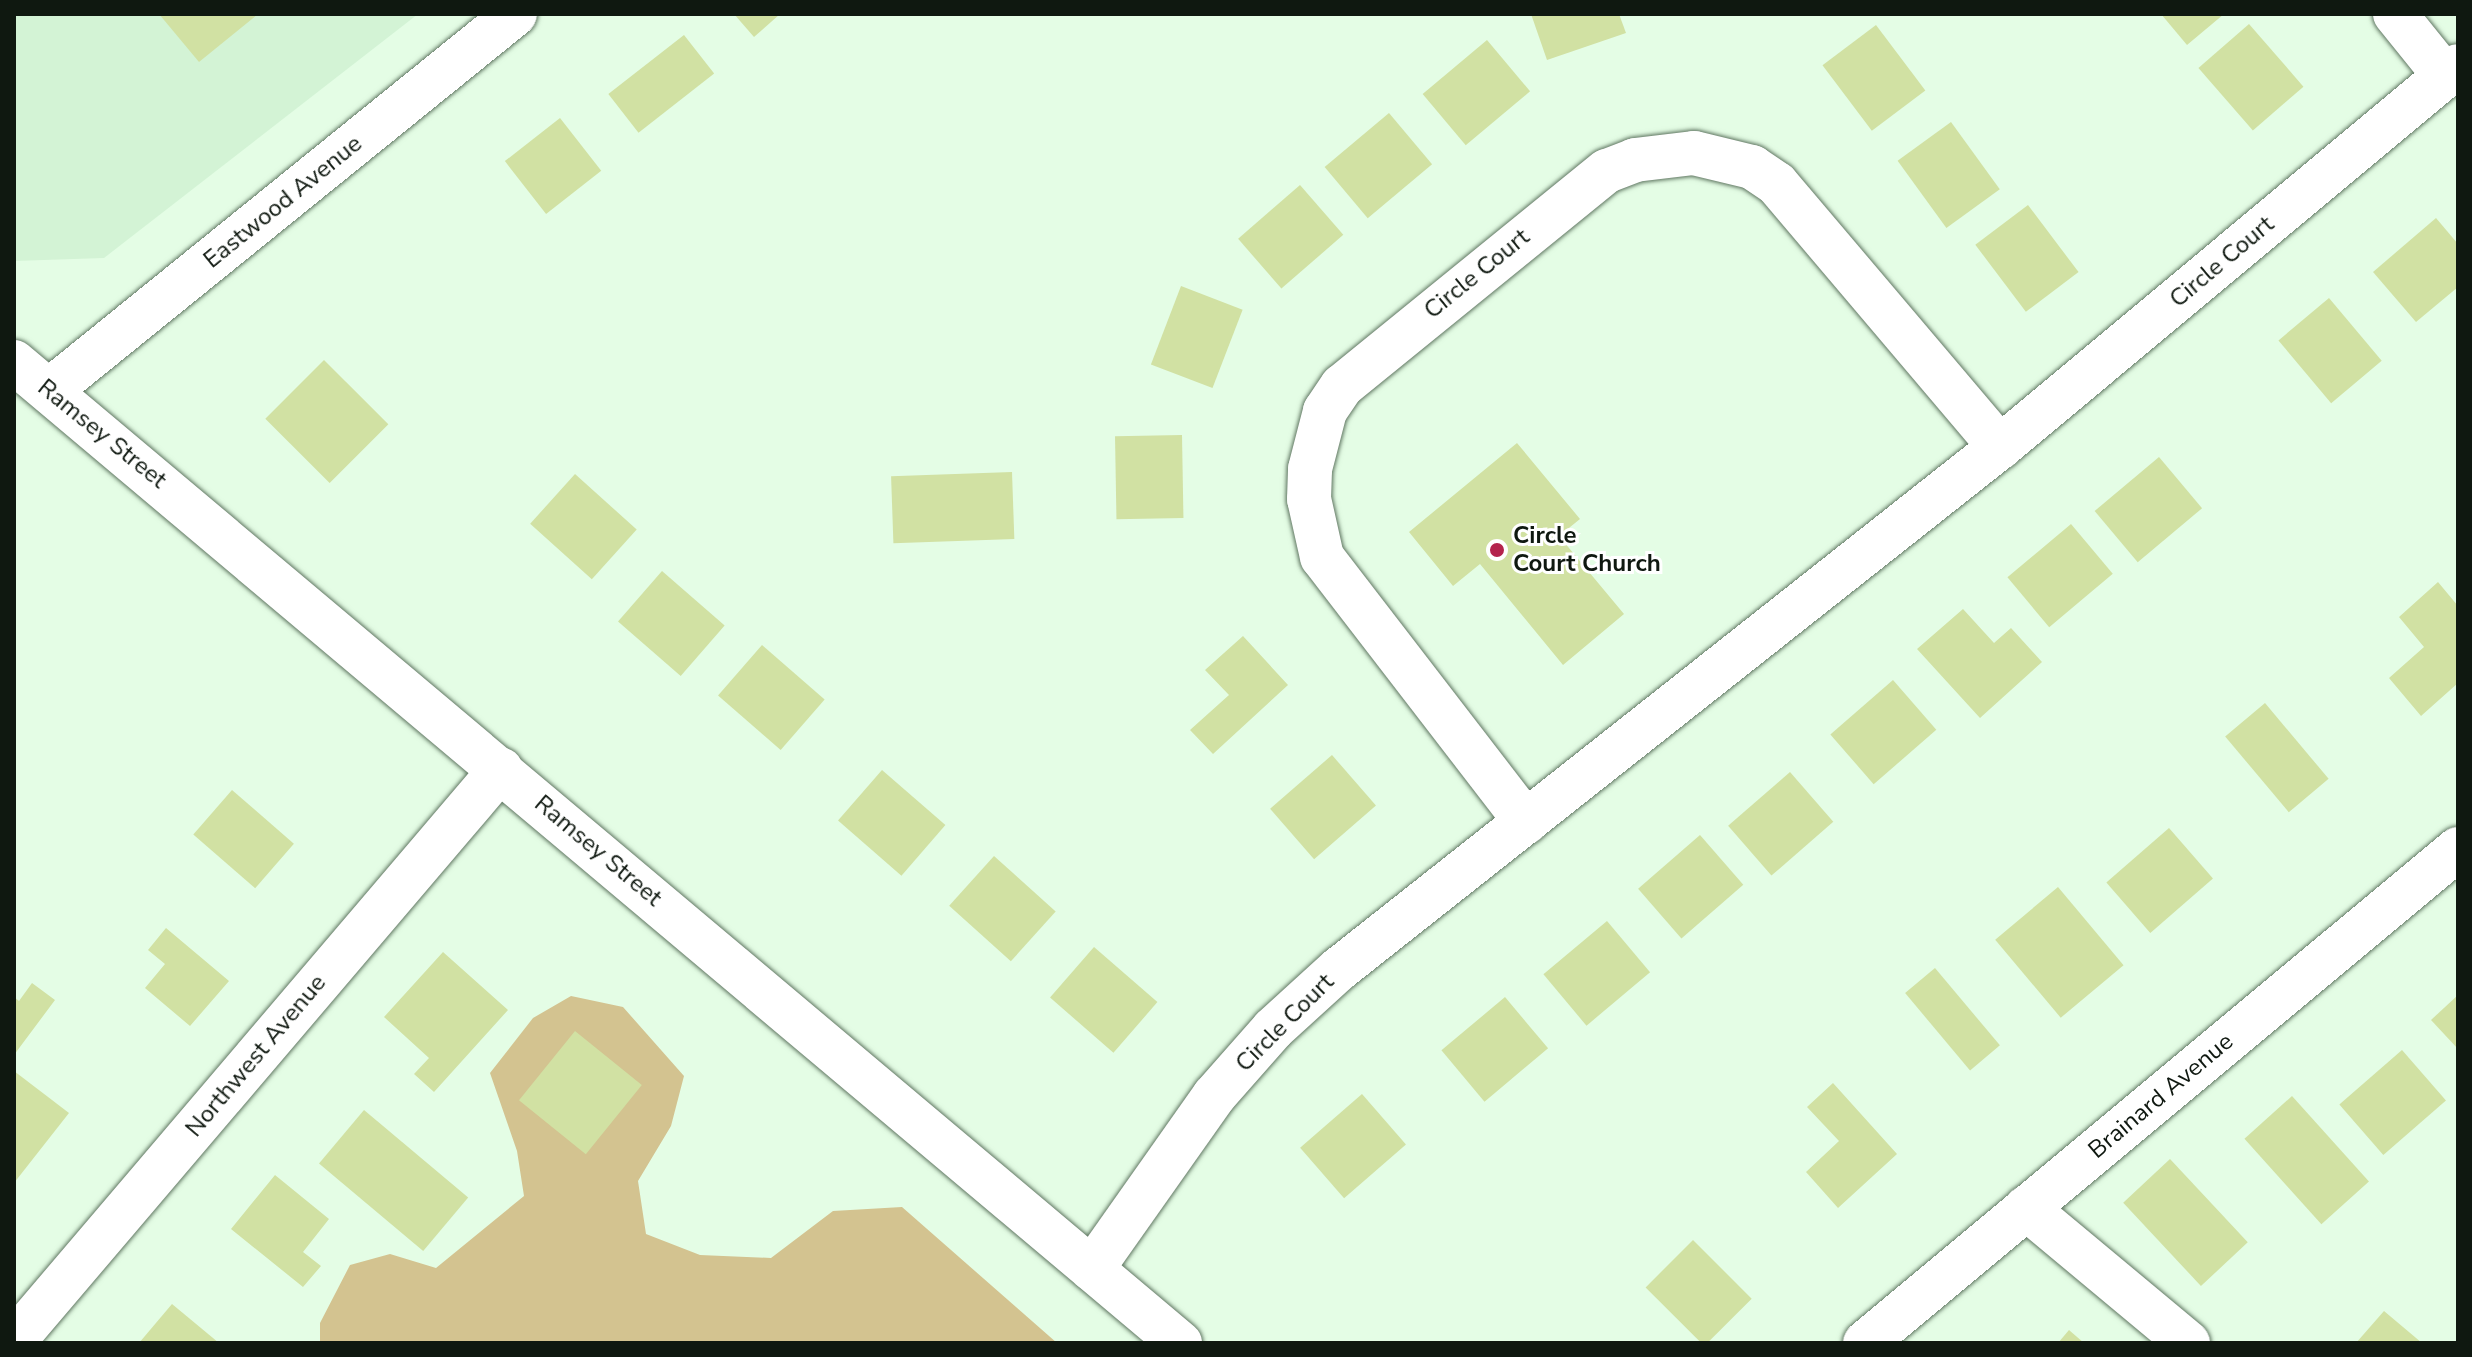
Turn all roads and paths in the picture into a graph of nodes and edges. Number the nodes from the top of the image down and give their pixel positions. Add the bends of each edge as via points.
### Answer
1 (515, 14) edge
2 (2395, 14) edge
3 (2451, 71) edge
4 (14, 362) edge
5 (50, 390) junction
6 (2000, 447) junction
7 (501, 769) junction
8 (1526, 822) junction
9 (2458, 849) edge
10 (2026, 1208) junction
11 (1092, 1269) junction
12 (20, 1336) edge
13 (1180, 1343) edge
14 (1865, 1343) edge
15 (2188, 1343) edge

1 - 5 street, Eastwood Avenue
2 - 3 street, Circle Court
3 - 6 street, Circle Court
4 - 5 street, Ramsey Street
5 - 7 street, Ramsey Street
6 - 8 street, Circle Court
6 - 8 street, Circle Court via 1777,184 1752,167 1694,153 1664,154 1635,160 1595,180 1342,386 1325,411 1310,469 1309,499 1322,557
7 - 11 street, Ramsey Street
7 - 12 street, Northwest Avenue
8 - 11 street, Circle Court via 1273,1029 1214,1096
9 - 10 street, Brainard Avenue
10 - 14 street, Brainard Avenue
10 - 15 street
11 - 13 street, Ramsey Street

